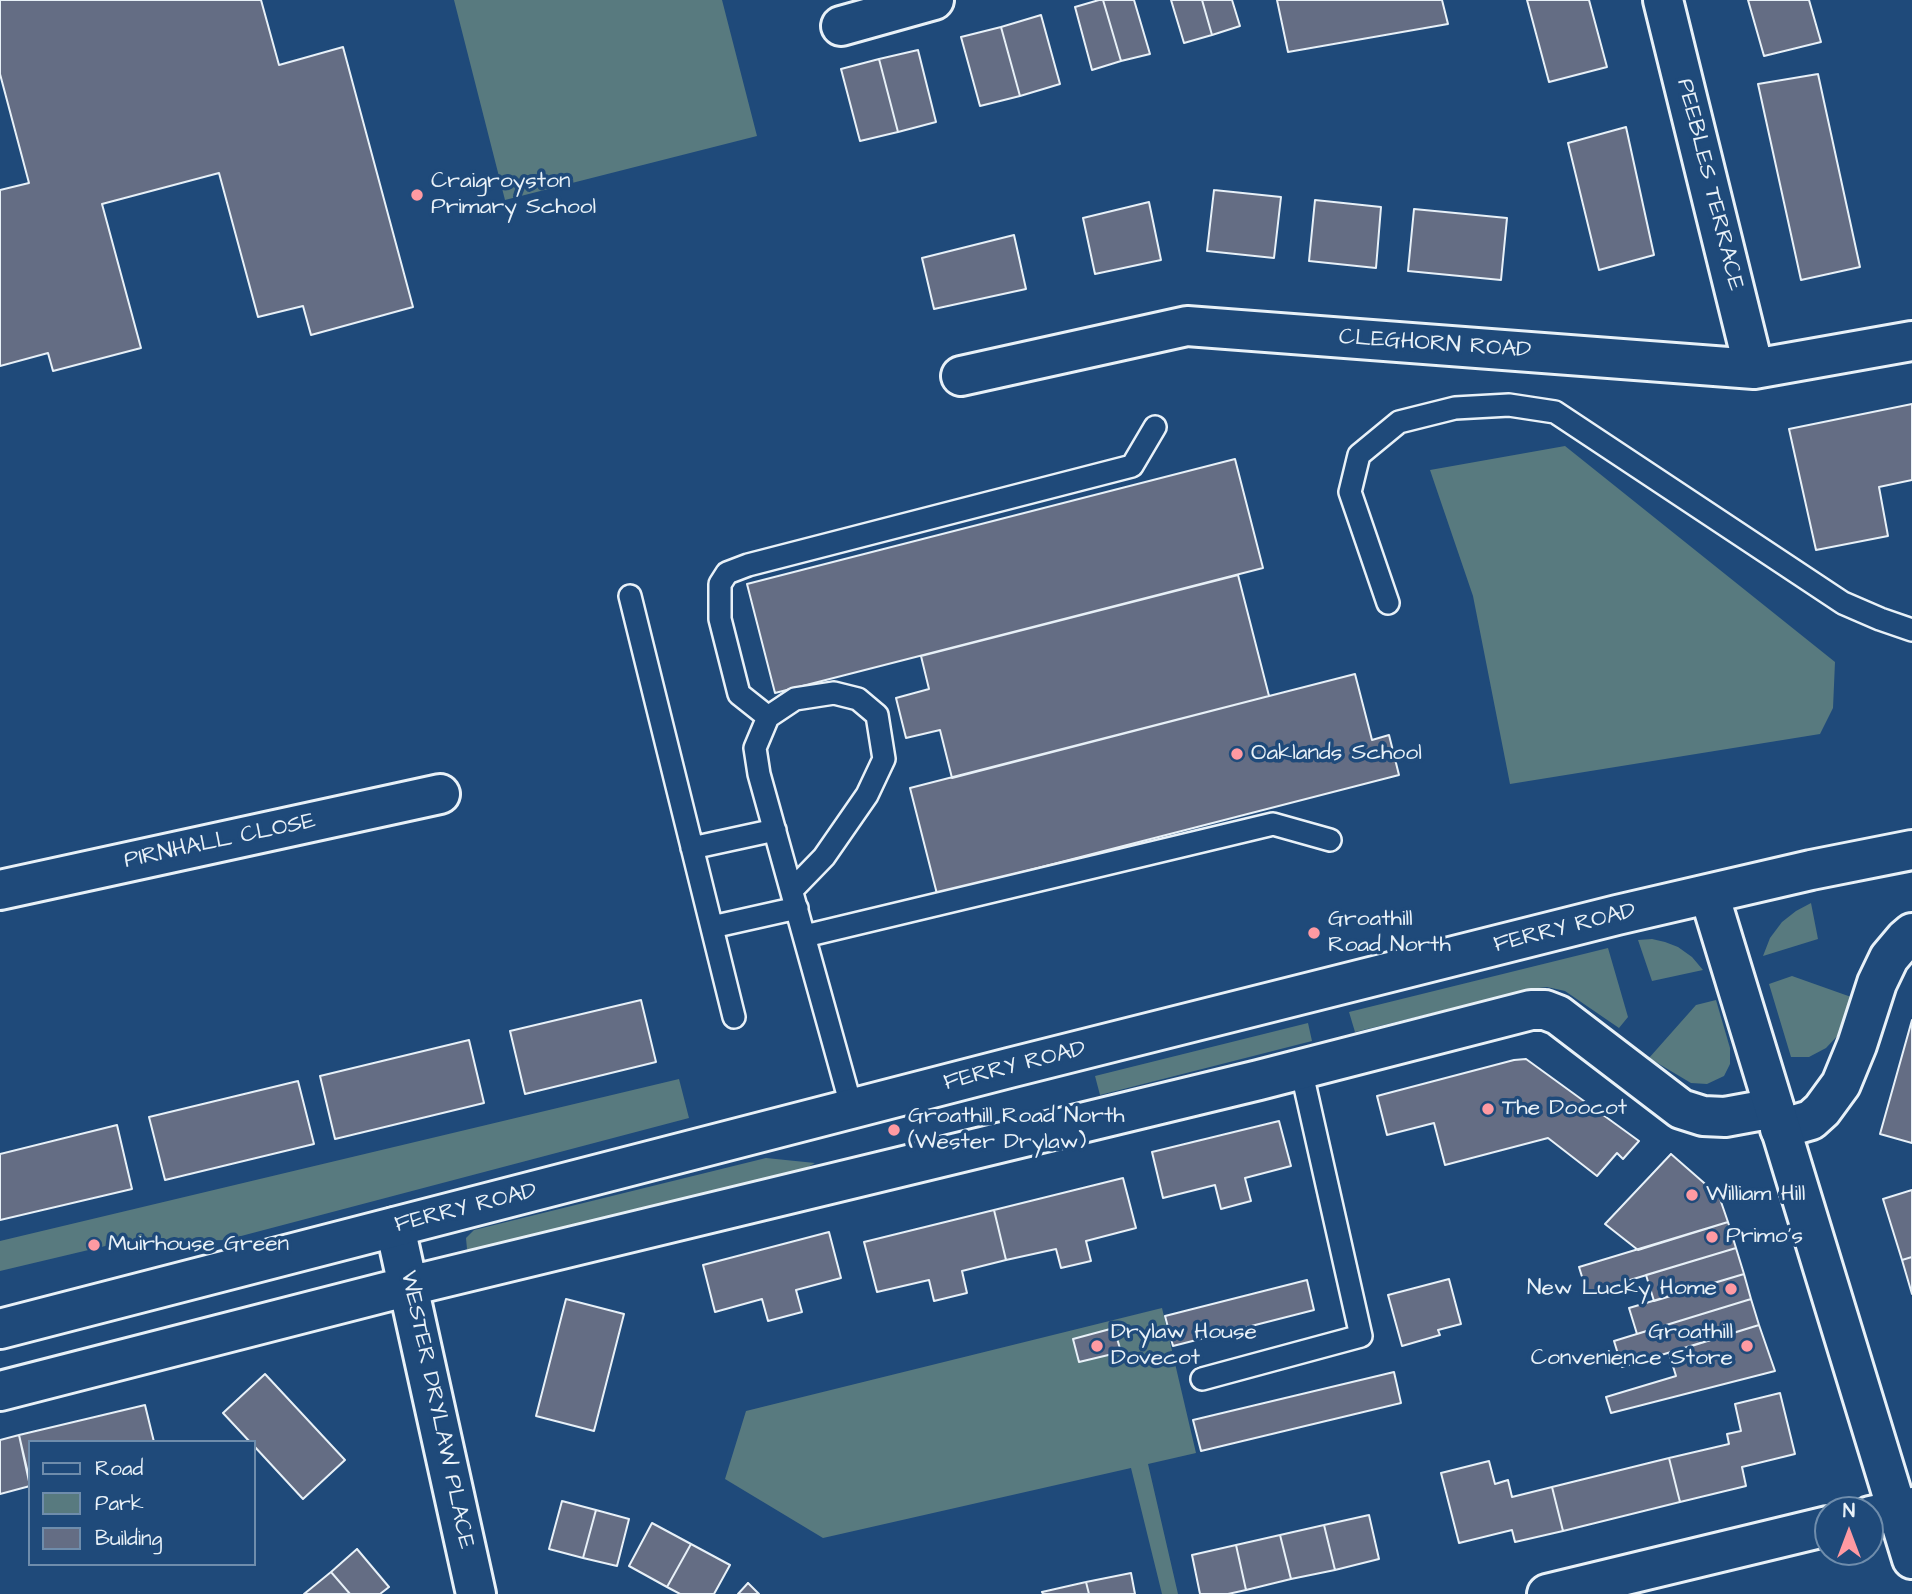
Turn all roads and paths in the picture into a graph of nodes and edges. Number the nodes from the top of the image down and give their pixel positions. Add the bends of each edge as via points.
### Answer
1 (934, 0) edge
2 (1663, 0) edge
3 (841, 26) dead end
4 (1912, 341) edge
5 (1754, 369) junction
6 (961, 376) dead end
7 (1155, 427) dead end
8 (630, 596) dead end
9 (1388, 603) dead end
10 (1912, 630) edge
11 (768, 716) junction
12 (440, 794) dead end
13 (775, 830) junction
14 (1330, 840) dead end
15 (692, 848) junction
16 (1912, 850) edge
17 (0, 890) edge
18 (1709, 894) junction
19 (794, 899) junction
20 (712, 927) junction
21 (1912, 933) edge
22 (805, 936) junction
23 (734, 1017) dead end
24 (1301, 1069) junction
25 (852, 1109) junction
26 (1777, 1118) junction
27 (395, 1227) junction
28 (409, 1286) junction
29 (0, 1329) edge
30 (1202, 1379) dead end
31 (0, 1391) edge
32 (1893, 1511) edge
33 (1814, 1529) edge
34 (1912, 1559) edge
35 (476, 1594) edge
36 (1547, 1594) edge

1 - 3 street
2 - 5 street, PEEBLES TERRACE
4 - 5 street, CLEGHORN ROAD
5 - 6 street, CLEGHORN ROAD via 1187,326
7 - 11 lane via 1132,466 727,573 720,584 720,620 739,694
8 - 15 lane
9 - 10 lane via 1350,492 1359,455 1399,422 1454,408 1508,405 1555,412 1843,603
11 - 13 lane via 755,748
11 - 19 lane via 794,699 834,693 858,699 877,715 883,744 884,760 867,795
12 - 17 street, PIRNHALL CLOSE
13 - 15 lane
13 - 19 lane
14 - 22 lane via 1273,824
15 - 20 lane
16 - 18 street, FERRY ROAD
18 - 25 street, FERRY ROAD
18 - 26 street
19 - 20 lane
19 - 22 lane
20 - 23 lane
21 - 26 street via 1889,958 1840,1084 1822,1111 1811,1120
22 - 25 lane
24 - 26 street via 1545,1010 1558,1015 1681,1108 1703,1116
24 - 28 street
24 - 30 lane via 1361,1336
25 - 27 street, FERRY ROAD
26 - 32 street
27 - 28 street, WESTER DRYLAW PLACE
27 - 29 street, FERRY ROAD
28 - 31 street
28 - 35 street, WESTER DRYLAW PLACE
32 - 34 street
33 - 36 street

